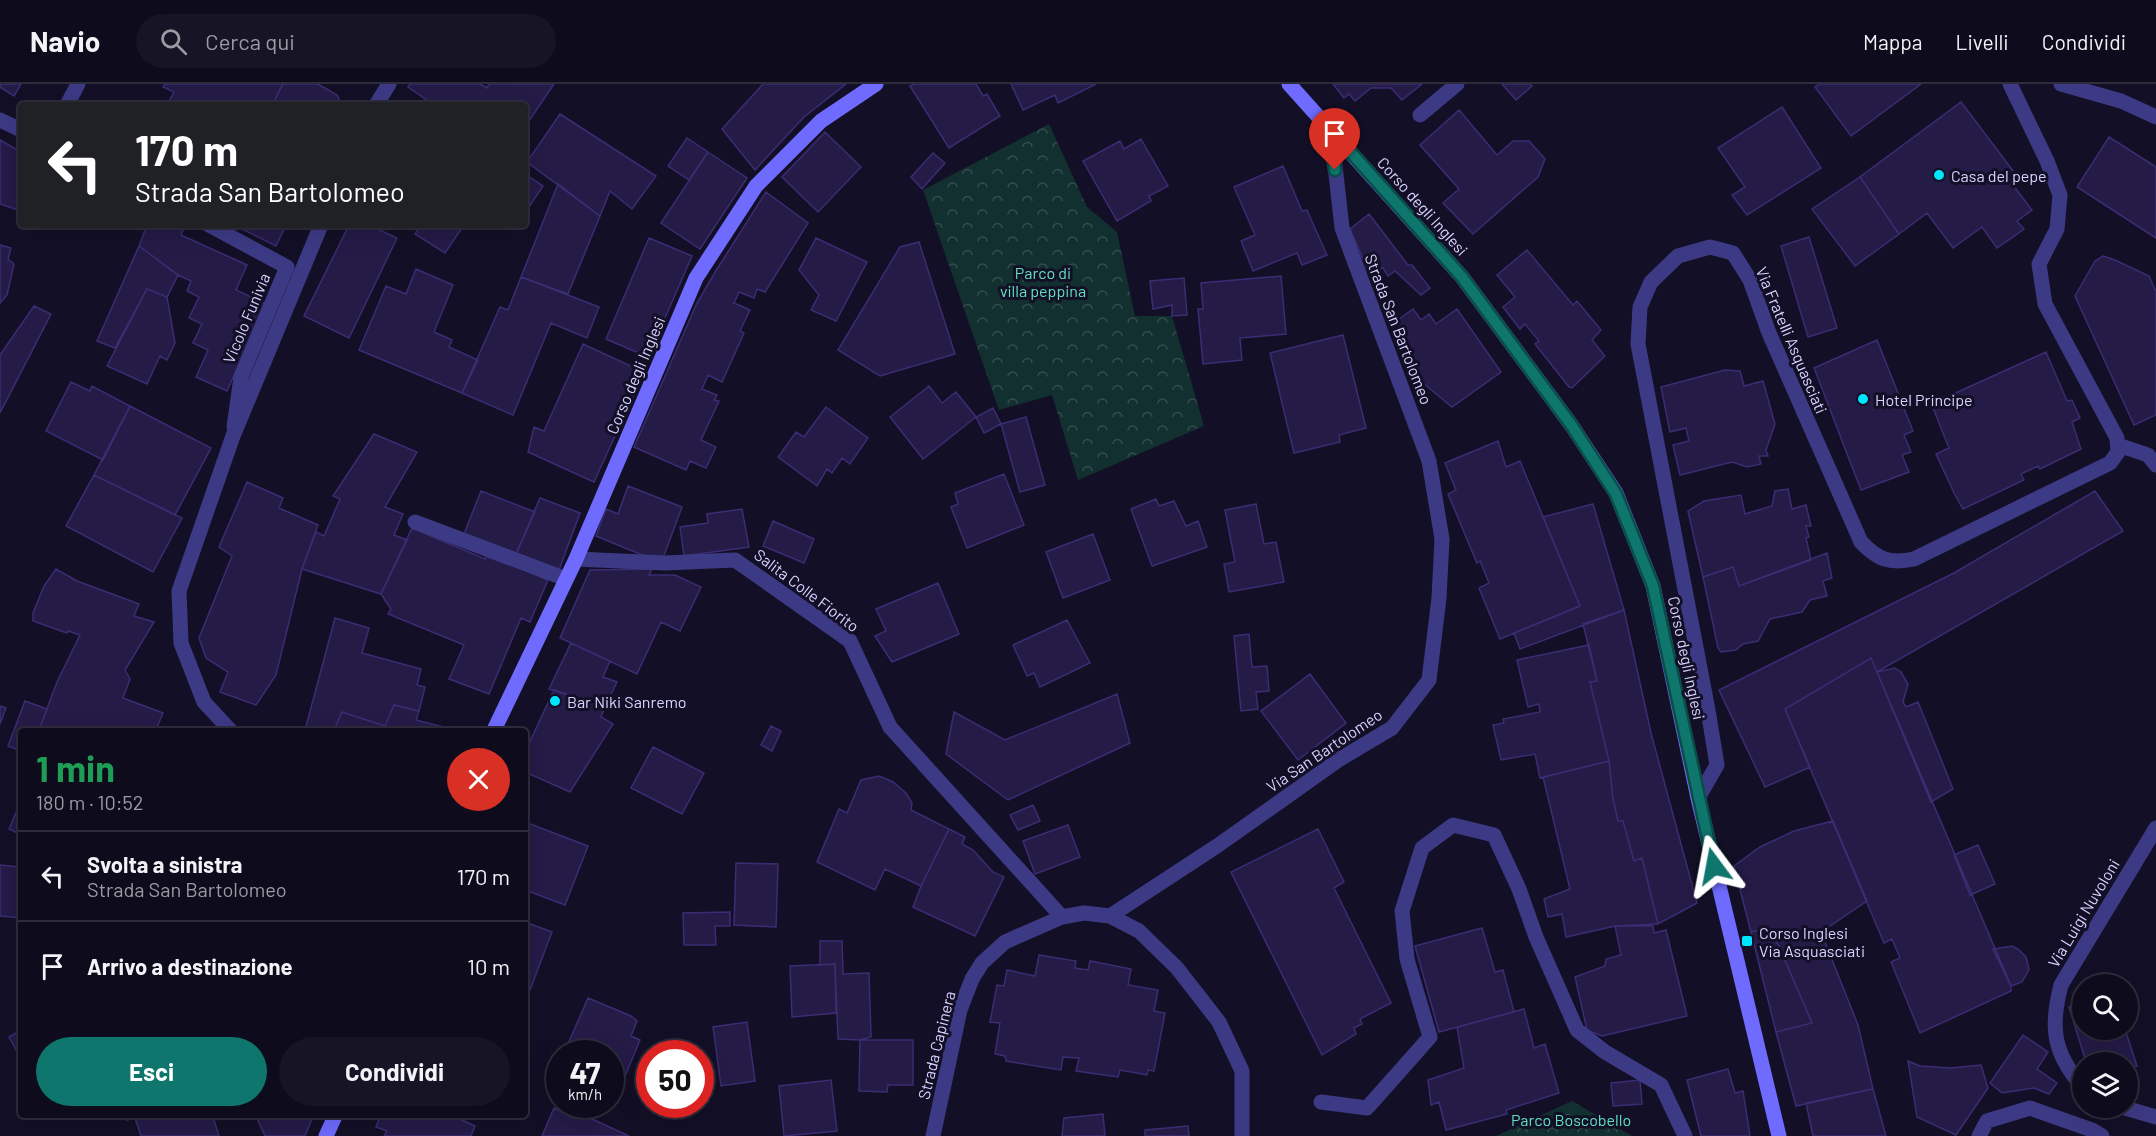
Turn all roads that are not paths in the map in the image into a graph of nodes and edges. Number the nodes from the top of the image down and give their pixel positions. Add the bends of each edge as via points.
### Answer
1 (78, 84) edge
2 (389, 84) edge
3 (876, 84) edge
4 (1289, 84) edge
5 (1456, 84) edge
6 (2010, 84) edge
7 (2061, 84) edge
8 (69, 102) edge
9 (378, 102) edge
10 (1420, 115) dead end
11 (2156, 117) edge
12 (0, 120) edge
13 (18, 129) edge
14 (1331, 130) junction
15 (215, 228) edge
16 (320, 228) edge
17 (233, 436) junction
18 (2118, 445) junction
19 (2156, 465) edge
20 (415, 522) dead end
21 (1442, 539) joint
22 (576, 559) junction
23 (566, 579) junction
24 (228, 728) edge
25 (495, 728) edge
26 (1698, 798) junction
27 (2156, 828) edge
28 (1110, 915) junction
29 (1062, 917) junction
30 (2072, 1073) edge
31 (1321, 1102) dead end
32 (2138, 1112) edge
33 (2156, 1117) edge
34 (334, 1118) edge
35 (326, 1136) edge
36 (933, 1136) edge
37 (1242, 1136) edge
38 (1686, 1136) edge
39 (1779, 1136) edge
40 (1979, 1136) edge
41 (2102, 1136) edge

1 - 8 street
2 - 9 street
3 - 22 main road, Corso degli Inglesi via 821,121 756,186 696,278
4 - 14 main road, Corso degli Inglesi
5 - 10 street
6 - 18 street via 2060,195 2057,229 2039,264 2045,304
7 - 11 street via 2121,101
12 - 13 street
14 - 21 street, Strada San Bartolomeo via 1342,228 1430,461
14 - 26 main road, Corso degli Inglesi via 1462,277 1572,426 1616,494 1653,586
15 - 17 street, Vicolo Funivia via 287,267 241,377
16 - 17 street
17 - 24 street via 179,591 181,643 204,702
18 - 19 street via 2148,455
18 - 26 street, Via Fratelli Asquasciati via 2110,463 1914,560 1884,560 1861,542 1769,333 1750,280 1732,253 1710,247 1678,256 1651,282 1640,307 1638,344 1717,765
20 - 23 street
21 - 28 street, Via San Bartolomeo via 1429,680 1392,728
22 - 23 main road, Corso degli Inglesi
22 - 29 street, Salita Colle Fiorito via 665,563 735,560 850,641 890,727
23 - 25 main road, Corso degli Inglesi
26 - 39 main road, Corso degli Inglesi
27 - 30 street, Via Luigi Nuvoloni via 2061,985 2054,1011 2055,1038
28 - 29 street, Strada Capinera via 1084,913
28 - 37 street via 1138,931 1178,968 1219,1022 1242,1071
29 - 36 street, Strada Capinera via 1005,942 982,963 972,979 960,1010
31 - 38 street via 1367,1108 1430,1037 1407,959 1401,911 1422,848 1453,825 1494,835 1577,1030 1605,1052 1662,1084
32 - 33 street
34 - 35 main road
40 - 41 street via 1987,1121 2030,1108

